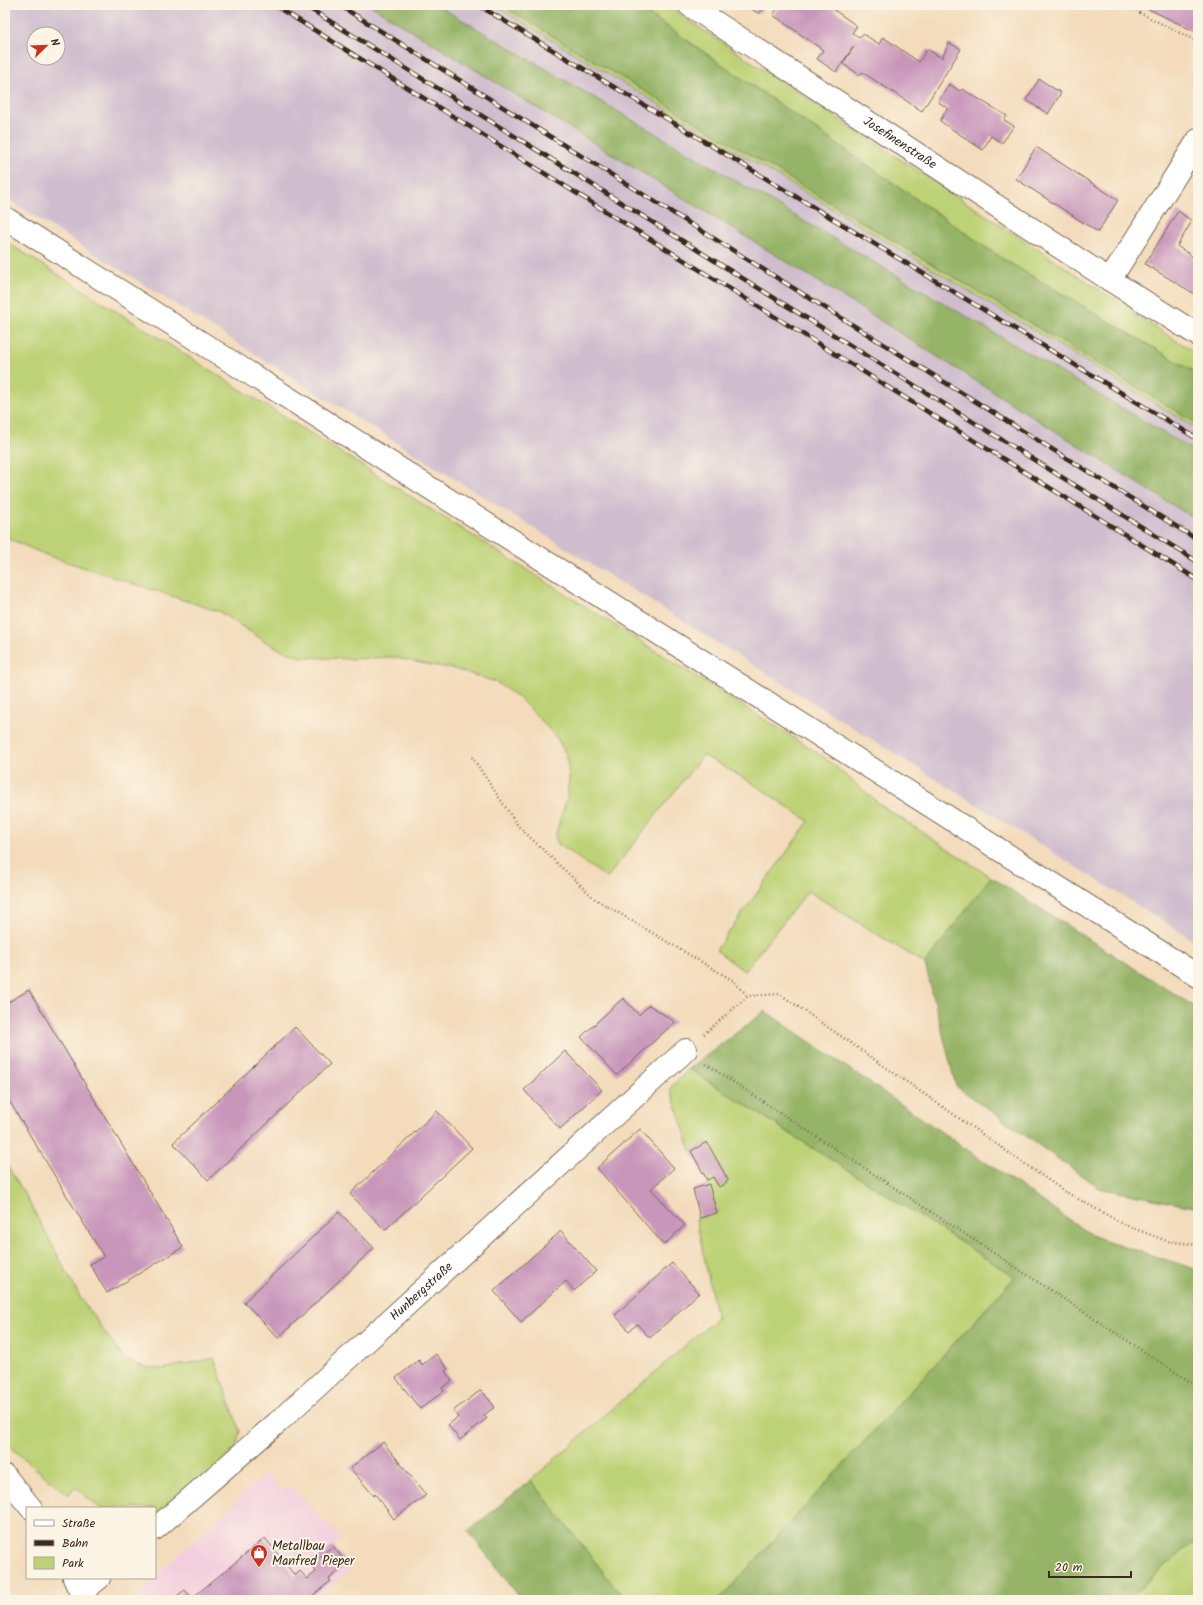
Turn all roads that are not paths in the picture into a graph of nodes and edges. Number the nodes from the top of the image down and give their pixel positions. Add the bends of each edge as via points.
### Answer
1 (689, 5) edge
2 (1198, 140) edge
3 (5, 218) edge
4 (1110, 280) junction
5 (1198, 335) edge
6 (1198, 976) edge
7 (686, 1050) road end
8 (5, 1476) edge
9 (30, 1507) edge
10 (156, 1528) edge
11 (97, 1579) edge
12 (80, 1590) edge

1 - 4 street, Josefinenstraße
2 - 4 street
3 - 6 street
4 - 5 street, Josefinenstraße
7 - 10 street, Hunbergstraße via 284,1416
8 - 9 street
11 - 12 street

